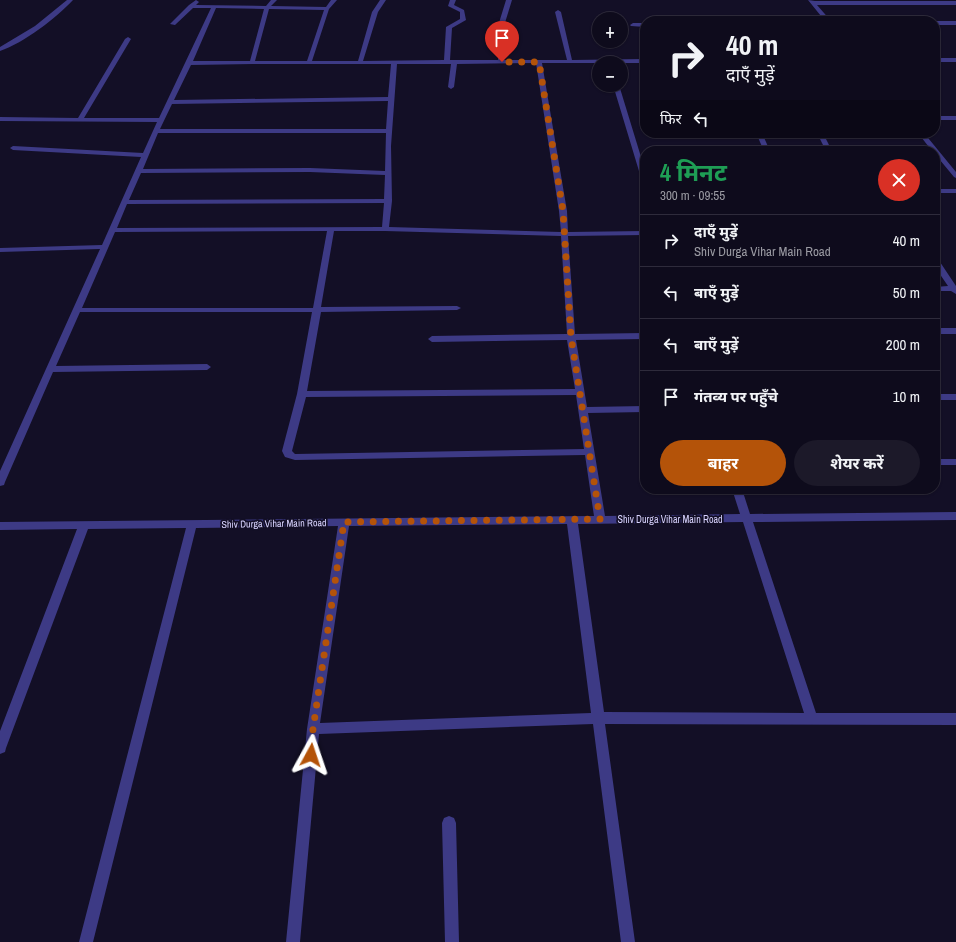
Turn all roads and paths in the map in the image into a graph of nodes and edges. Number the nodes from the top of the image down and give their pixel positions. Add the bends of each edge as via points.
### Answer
1 (70, 0) edge
2 (198, 0) edge
3 (274, 0) edge
4 (334, 0) edge
5 (383, 0) edge
6 (453, 0) edge
7 (509, 0) edge
8 (812, 2) edge
9 (956, 3) edge
10 (191, 6) junction
11 (214, 7) junction
12 (267, 8) junction
13 (327, 9) junction
14 (558, 12) dead end
15 (824, 16) edge
16 (940, 23) edge
17 (956, 23) edge
18 (173, 24) dead end
19 (633, 25) dead end
20 (640, 25) edge
21 (128, 39) dead end
22 (0, 49) edge
23 (940, 60) edge
24 (956, 60) edge
25 (628, 61) edge
26 (640, 61) edge
27 (309, 62) junction
28 (360, 62) junction
29 (394, 62) junction
30 (450, 62) junction
31 (502, 62) junction
32 (539, 62) junction
33 (570, 62) junction
34 (592, 62) edge
35 (189, 63) junction
36 (252, 63) junction
37 (451, 87) dead end
38 (618, 92) edge
39 (391, 99) junction
40 (170, 102) junction
41 (940, 118) edge
42 (956, 118) edge
43 (0, 119) edge
44 (80, 119) junction
45 (160, 120) junction
46 (156, 131) junction
47 (389, 131) junction
48 (924, 138) edge
49 (931, 146) edge
50 (12, 148) dead end
51 (145, 155) junction
52 (940, 157) edge
53 (640, 164) edge
54 (139, 171) junction
55 (388, 173) junction
56 (956, 176) edge
57 (940, 191) edge
58 (956, 191) edge
59 (388, 201) junction
60 (124, 202) junction
61 (112, 230) junction
62 (332, 230) junction
63 (385, 230) junction
64 (640, 233) edge
65 (565, 234) junction
66 (104, 247) junction
67 (0, 250) edge
68 (940, 268) edge
69 (940, 288) edge
70 (955, 290) edge
71 (457, 308) dead end
72 (76, 310) junction
73 (317, 310) junction
74 (940, 331) edge
75 (956, 331) edge
76 (640, 336) edge
77 (571, 337) junction
78 (432, 339) dead end
79 (207, 367) dead end
80 (52, 369) junction
81 (579, 392) junction
82 (302, 394) junction
83 (940, 397) edge
84 (956, 397) edge
85 (582, 410) junction
86 (640, 410) edge
87 (589, 452) junction
88 (940, 462) edge
89 (956, 462) edge
90 (0, 482) edge
91 (739, 494) edge
92 (956, 516) edge
93 (746, 518) junction
94 (600, 519) junction
95 (572, 520) junction
96 (344, 522) junction
97 (192, 524) junction
98 (84, 525) junction
99 (0, 526) edge
100 (598, 718) junction
101 (812, 719) junction
102 (956, 719) edge
103 (313, 729) junction
104 (0, 748) edge
105 (449, 823) dead end
106 (86, 942) edge
107 (293, 942) edge
108 (452, 942) edge
109 (628, 942) edge

1 - 22 street via 47,19
2 - 10 street
3 - 12 street
4 - 13 street
5 - 28 street via 375,12
6 - 30 street via 451,6 462,11 463,20 449,27
7 - 31 street via 501,26
8 - 9 street
8 - 15 street
10 - 11 street
10 - 18 street
11 - 12 street
11 - 35 street
12 - 13 street
12 - 36 street
13 - 27 street
14 - 33 street
16 - 17 street
19 - 20 street
21 - 44 street
23 - 24 street
25 - 26 street
27 - 28 street
27 - 36 street
28 - 29 street
29 - 30 street
29 - 39 street
30 - 31 street
30 - 37 street
31 - 32 street
32 - 33 street
32 - 65 street
33 - 34 street
35 - 36 street
35 - 40 street
38 - 53 street
39 - 40 street
39 - 47 street
40 - 45 street
41 - 42 street
43 - 44 street
44 - 45 street
45 - 46 street
46 - 47 street
46 - 51 street
47 - 55 street
48 - 49 street
50 - 51 street
51 - 54 street
52 - 56 street
54 - 55 street via 310,170
54 - 60 street
55 - 59 street
57 - 58 street
59 - 60 street
59 - 63 street
60 - 61 street
61 - 62 street
61 - 66 street
62 - 63 street
62 - 73 street
63 - 65 street
64 - 65 street
65 - 77 street
66 - 67 street
66 - 72 street
68 - 70 street
69 - 70 street
71 - 73 street
72 - 73 street
72 - 80 street
73 - 82 street
74 - 75 street
76 - 77 street
77 - 78 street
77 - 81 street
79 - 80 street
80 - 90 street
81 - 82 street
81 - 85 street
82 - 87 street via 287,451 288,455 295,457
83 - 84 street
85 - 86 street
85 - 87 street
87 - 94 street
88 - 89 street
91 - 93 street
92 - 93 street, Shiv Durga Vihar Main Road
93 - 94 street, Shiv Durga Vihar Main Road
93 - 101 street
94 - 95 street, Shiv Durga Vihar Main Road
95 - 96 street, Shiv Durga Vihar Main Road
95 - 100 street
96 - 97 street, Shiv Durga Vihar Main Road
96 - 103 street
97 - 98 street, Shiv Durga Vihar Main Road
97 - 106 street
98 - 99 street, Shiv Durga Vihar Main Road
98 - 104 street
100 - 101 street
100 - 103 street
100 - 109 street
101 - 102 street
103 - 107 street
105 - 108 street

